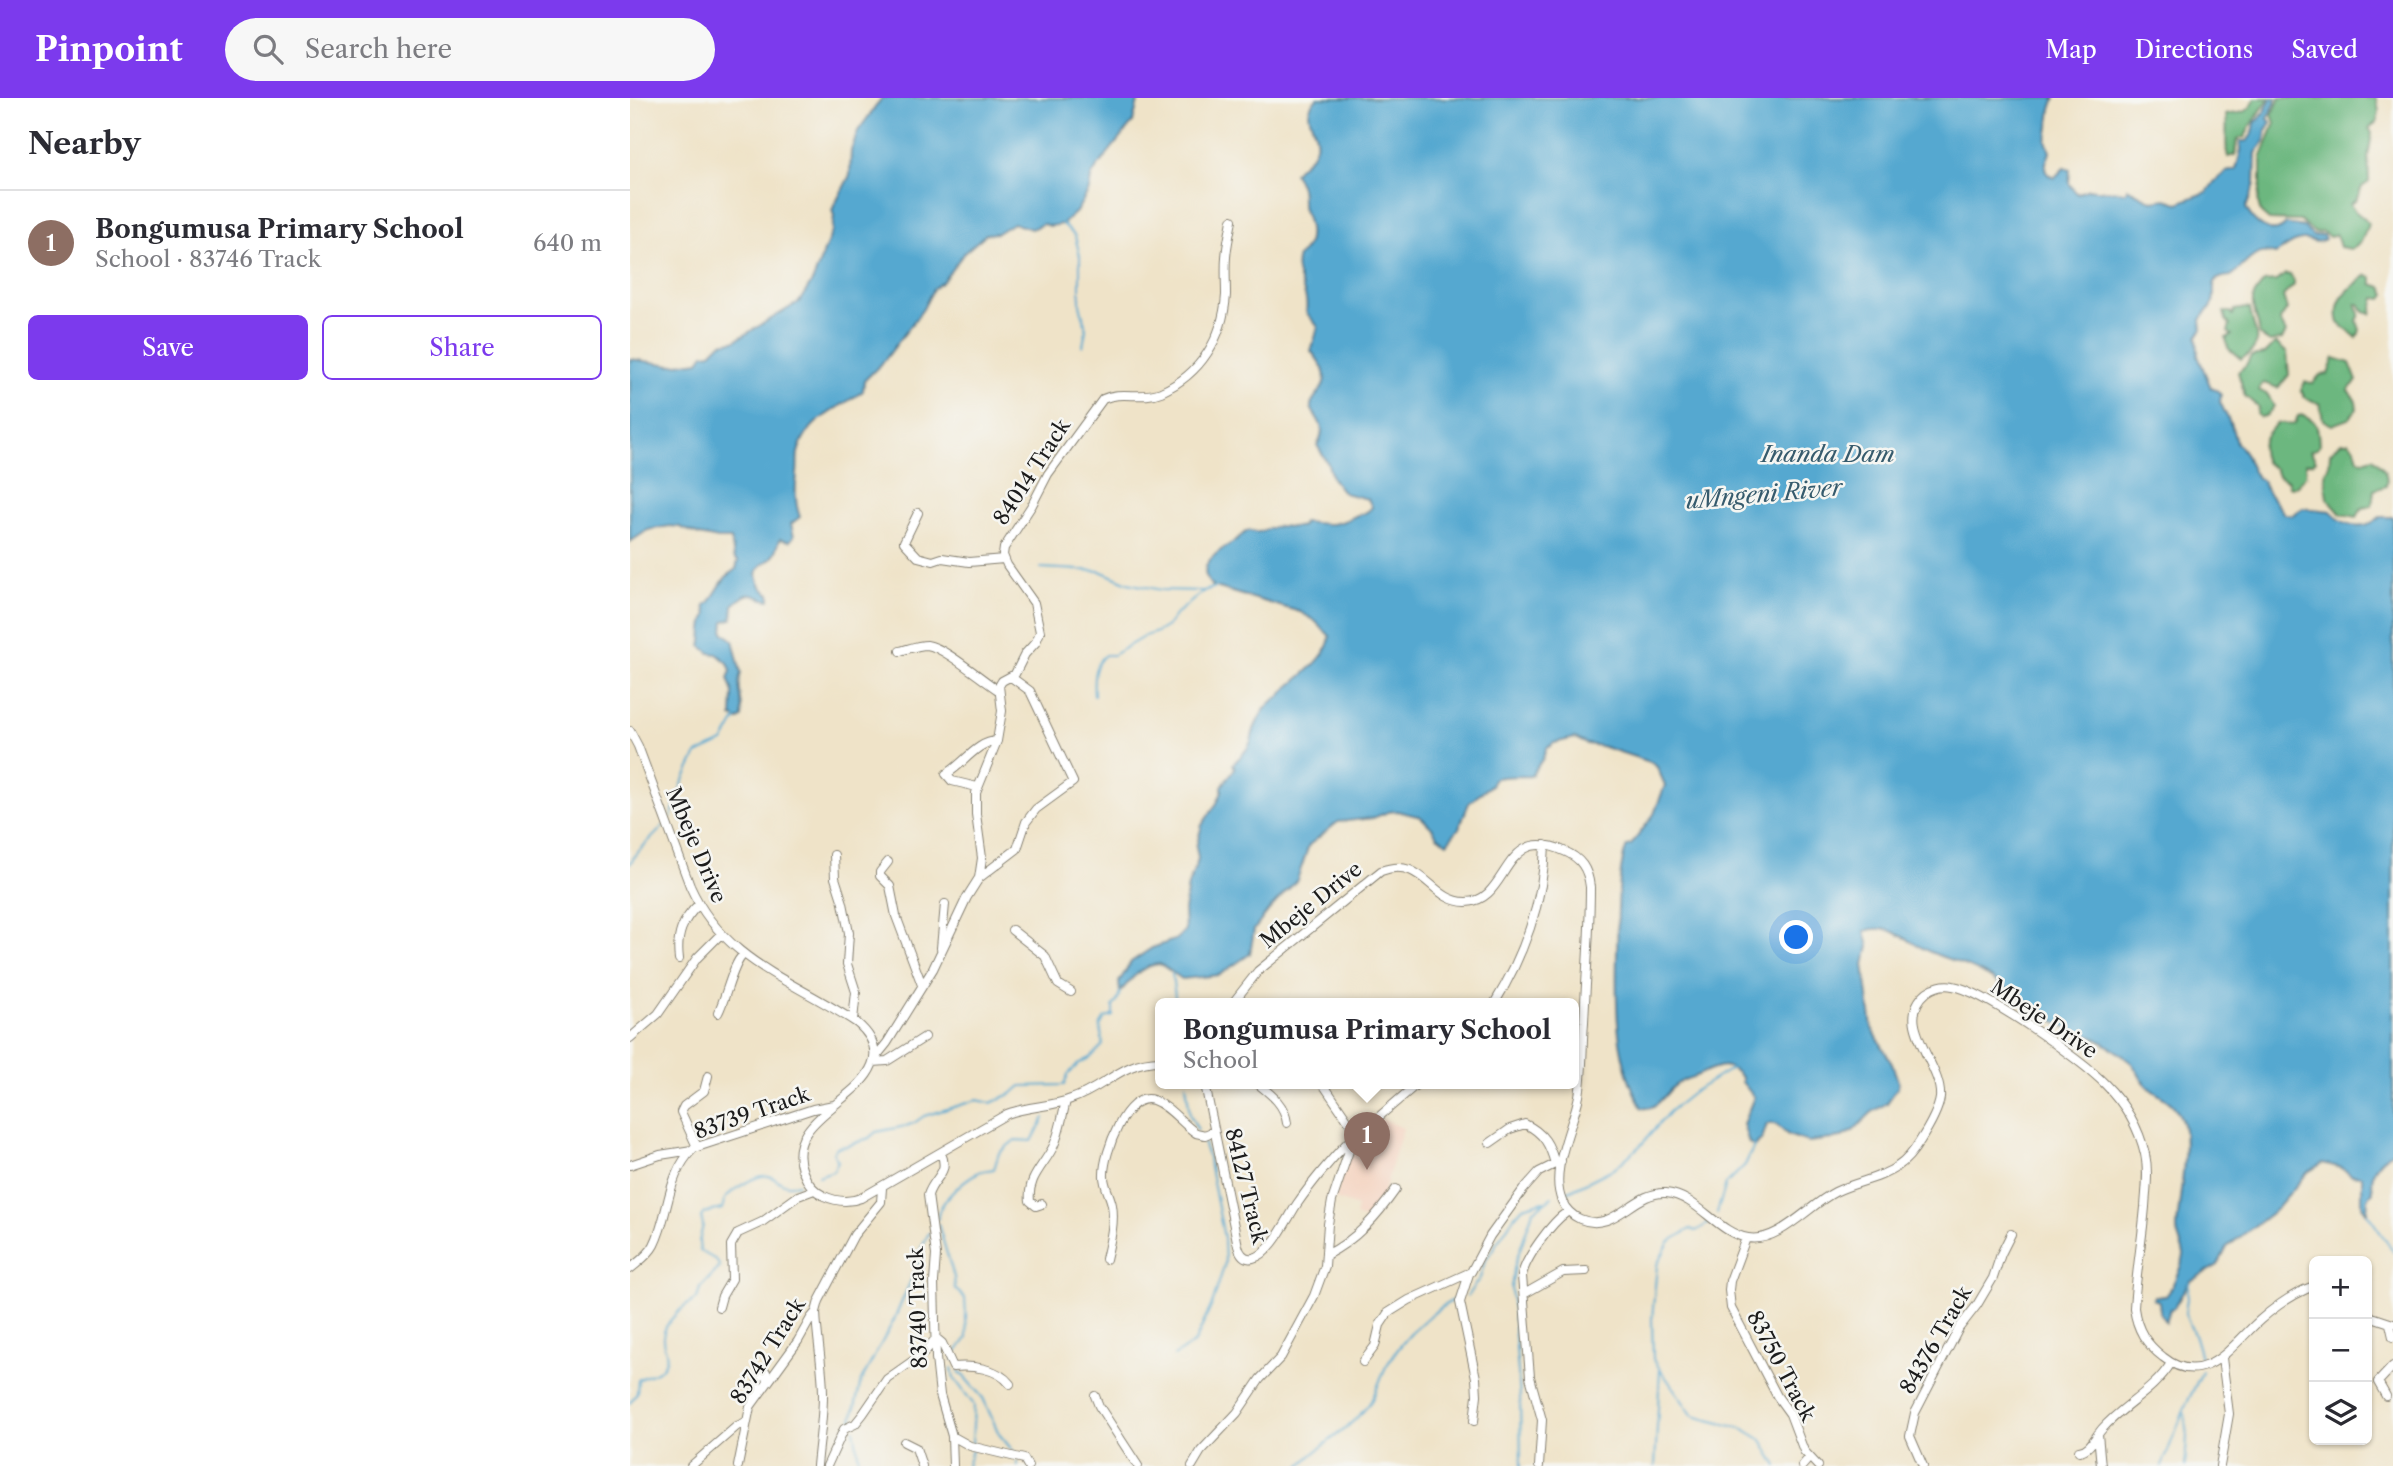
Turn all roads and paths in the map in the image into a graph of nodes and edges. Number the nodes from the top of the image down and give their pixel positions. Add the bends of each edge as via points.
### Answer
1 (1232, 220) dead end
2 (918, 513) dead end
3 (1004, 559) junction
4 (900, 651) dead end
5 (1011, 677) junction
6 (998, 690) junction
7 (630, 731) edge
8 (997, 741) junction
9 (977, 787) junction
10 (1545, 845) junction
11 (834, 855) dead end
12 (888, 862) dead end
13 (979, 878) junction
14 (699, 904) junction
15 (945, 904) dead end
16 (1012, 930) dead end
17 (721, 934) junction
18 (743, 955) junction
19 (940, 955) junction
20 (679, 959) dead end
21 (922, 985) junction
22 (1071, 992) dead end
23 (1236, 998) edge
24 (1497, 998) edge
25 (718, 1013) dead end
26 (853, 1020) junction
27 (925, 1037) dead end
28 (630, 1038) edge
29 (874, 1060) junction
30 (1155, 1061) edge
31 (708, 1076) dead end
32 (1206, 1089) edge
33 (1264, 1089) edge
34 (1326, 1089) edge
35 (1412, 1089) edge
36 (1066, 1101) junction
37 (834, 1105) junction
38 (1287, 1123) dead end
39 (1214, 1132) junction
40 (1355, 1136) junction
41 (1490, 1143) dead end
42 (695, 1149) junction
43 (941, 1153) junction
44 (1558, 1162) junction
45 (630, 1166) edge
46 (882, 1188) junction
47 (1396, 1189) dead end
48 (814, 1190) junction
49 (1042, 1205) dead end
50 (1567, 1212) junction
51 (2011, 1234) dead end
52 (1746, 1238) junction
53 (1326, 1255) junction
54 (1106, 1258) dead end
55 (630, 1269) edge
56 (1586, 1271) dead end
57 (1469, 1274) junction
58 (2309, 1289) edge
59 (1524, 1294) junction
60 (719, 1307) dead end
61 (816, 1312) junction
62 (2372, 1317) edge
63 (2392, 1324) edge
64 (2393, 1337) edge
65 (936, 1338) junction
66 (2222, 1358) junction
67 (1363, 1362) dead end
68 (2171, 1363) junction
69 (2393, 1366) edge
70 (768, 1382) junction
71 (1010, 1384) dead end
72 (1095, 1396) dead end
73 (2386, 1396) dead end
74 (753, 1403) junction
75 (1474, 1421) dead end
76 (746, 1422) junction
77 (2098, 1434) junction
78 (952, 1436) junction
79 (904, 1442) dead end
80 (2079, 1451) dead end
81 (1809, 1458) junction
82 (691, 1466) edge
83 (738, 1466) edge
84 (817, 1466) edge
85 (827, 1466) edge
86 (922, 1466) edge
87 (953, 1466) edge
88 (1028, 1466) edge
89 (1138, 1466) edge
90 (1192, 1466) edge
91 (1539, 1466) edge
92 (1802, 1466) edge
93 (1818, 1466) edge
94 (1923, 1466) edge
95 (2101, 1466) edge
96 (2220, 1466) edge

1 - 3 street, 84014 Track via 1223,319 1211,349 1186,376 1163,391 1103,399 1044,480 1004,548
2 - 3 street via 904,542 918,556 933,561
3 - 5 street, 84014 Track via 1030,595 1039,626 1036,642
4 - 6 street via 934,647
5 - 6 street, 84014 Track via 1000,683
5 - 13 street via 1030,691 1073,782 1036,809 1017,849
6 - 8 street via 1002,711
7 - 14 street, Mbeje Drive
8 - 9 street
8 - 9 street via 982,746 946,775
9 - 13 street
10 - 23 street, Mbeje Drive via 1518,853 1488,895 1468,902 1452,899 1411,870 1395,867 1381,871 1265,965
10 - 24 street via 1543,877 1528,934
10 - 44 street via 1566,851 1583,863 1590,887 1580,1085
11 - 26 street via 849,933 847,964 856,992
12 - 21 street via 880,876 890,886 895,916
13 - 19 street
14 - 17 street, Mbeje Drive
14 - 20 street via 681,928
15 - 19 street
16 - 22 street via 1045,956 1058,984
17 - 18 street, Mbeje Drive
17 - 28 street via 697,958 659,1014
18 - 25 street via 737,960
18 - 26 street, Mbeje Drive
19 - 21 street
21 - 29 street
26 - 29 street, Mbeje Drive via 871,1038
27 - 29 street via 887,1061
29 - 37 street via 861,1081
30 - 36 street via 1130,1066
31 - 42 street via 704,1091 681,1112
32 - 39 street, 84127 Track
33 - 38 street via 1285,1110
34 - 40 street
35 - 40 street
36 - 43 street via 1007,1114
36 - 49 street via 1054,1144 1031,1185 1030,1202
37 - 42 street, 83739 Track
37 - 48 street via 811,1127 801,1147 801,1167
39 - 40 street, 84127 Track via 1238,1246 1242,1256 1252,1259 1270,1246 1305,1194
39 - 54 street via 1196,1133 1153,1100 1141,1100 1131,1107 1115,1133 1104,1171 1112,1211
40 - 53 street via 1329,1216
41 - 44 street via 1525,1124 1546,1139
42 - 45 street
42 - 55 street, 83739 Track via 673,1180 654,1245
43 - 46 street
43 - 65 street, 83740 Track via 944,1170 928,1195 936,1255
44 - 50 street via 1558,1184
44 - 57 street via 1539,1172 1523,1190
46 - 48 street via 848,1202
46 - 61 street, 83742 Track via 881,1202 854,1236
47 - 53 street via 1370,1223
48 - 60 street via 738,1233 731,1245 733,1276
50 - 52 street via 1587,1222 1602,1223 1647,1197 1670,1194
50 - 59 street via 1524,1266
51 - 94 street, 84376 Track via 1993,1278 1959,1328 1915,1413 1910,1436
52 - 68 street, Mbeje Drive via 1774,1234 1832,1193 1891,1170 1910,1155 1940,1098 1936,1073 1916,1031 1915,1011 1926,993 1952,986 1995,1005 2080,1062 2106,1084 2128,1112 2140,1136 2148,1173 2136,1321 2151,1347
52 - 81 street, 83750 Track via 1730,1281 1731,1308
53 - 90 street via 1319,1284 1281,1357
56 - 59 street via 1563,1272
57 - 67 street via 1393,1309
57 - 75 street via 1460,1302 1476,1378
58 - 66 street via 2262,1318
59 - 91 street via 1530,1377 1542,1420
61 - 70 street, 83742 Track
61 - 84 street via 823,1395
62 - 63 street
63 - 64 street
65 - 71 street via 953,1367 990,1371
65 - 78 street, 83740 Track via 940,1395
65 - 85 street via 924,1353 887,1379 863,1415 844,1429
66 - 68 street via 2194,1369
66 - 96 street via 2229,1414
68 - 77 street
69 - 73 street via 2378,1382
70 - 74 street, 83742 Track
70 - 74 street via 766,1371 761,1371
72 - 89 street
74 - 76 street, 83742 Track
76 - 82 street
76 - 83 street, 83742 Track
77 - 80 street via 2088,1448
77 - 95 street
78 - 87 street, 83740 Track
78 - 88 street via 970,1447 1024,1459
79 - 86 street via 916,1448
81 - 92 street
81 - 93 street, 83750 Track

